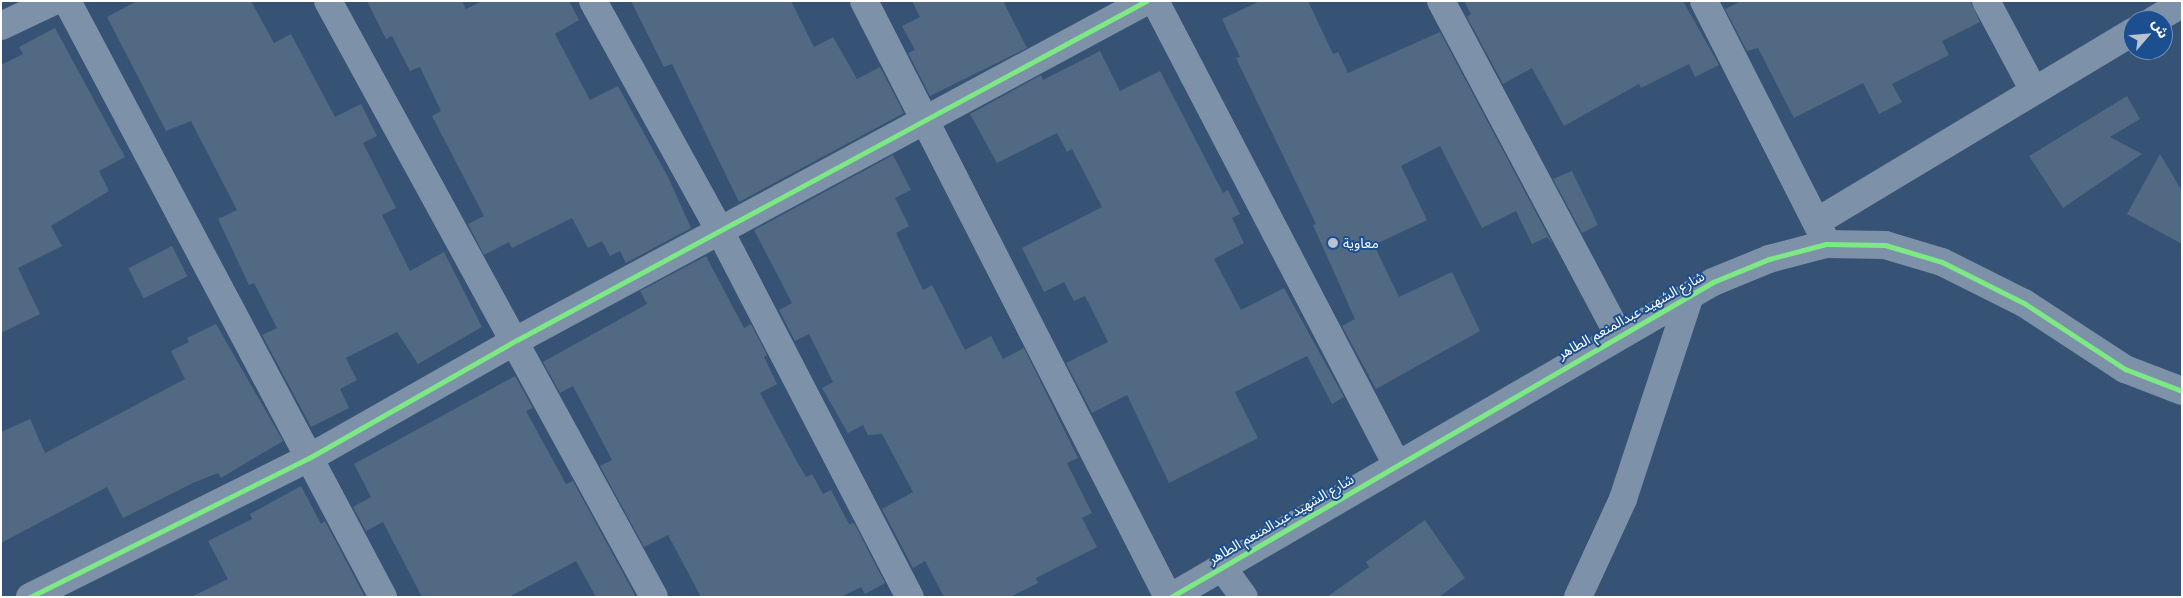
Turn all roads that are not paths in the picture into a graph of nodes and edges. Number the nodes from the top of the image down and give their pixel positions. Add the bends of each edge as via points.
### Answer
1 (54, 1) edge
2 (67, 1) edge
3 (328, 1) edge
4 (593, 1) edge
5 (864, 1) edge
6 (1146, 1) edge
7 (1155, 1) edge
8 (1441, 1) edge
9 (1704, 1) edge
10 (1986, 1) edge
11 (1, 26) edge
12 (2123, 38) edge
13 (2034, 90) junction
14 (926, 119) junction
15 (721, 232) junction
16 (1822, 232) junction
17 (1690, 295) junction
18 (1618, 334) junction
19 (517, 340) junction
20 (2182, 391) edge
21 (309, 458) junction
22 (1397, 465) junction
23 (1222, 567) junction
24 (30, 597) edge
25 (383, 597) edge
26 (654, 597) edge
27 (910, 597) edge
28 (1170, 597) edge
29 (1244, 597) edge
30 (1578, 597) edge

1 - 11 street
2 - 21 street
3 - 19 street
4 - 15 street
5 - 14 street
6 - 14 street
7 - 22 street
8 - 18 street
9 - 16 street
10 - 13 street
12 - 13 street
13 - 16 street
14 - 15 street
14 - 28 street
15 - 19 street
15 - 27 street
16 - 17 street, شارع الشهيد عبدالمنعم الطاهر
16 - 20 street, شارع الشهيد عبدالمنعم الطاهر via 1885,245 1942,262 2024,303 2125,369
17 - 18 street, شارع الشهيد عبدالمنعم الطاهر
17 - 30 street via 1622,499
18 - 22 street, شارع الشهيد عبدالمنعم الطاهر
19 - 21 street
19 - 26 street
21 - 24 street
21 - 25 street
22 - 23 street, شارع الشهيد عبدالمنعم الطاهر
23 - 28 street, شارع الشهيد عبدالمنعم الطاهر
23 - 29 street

